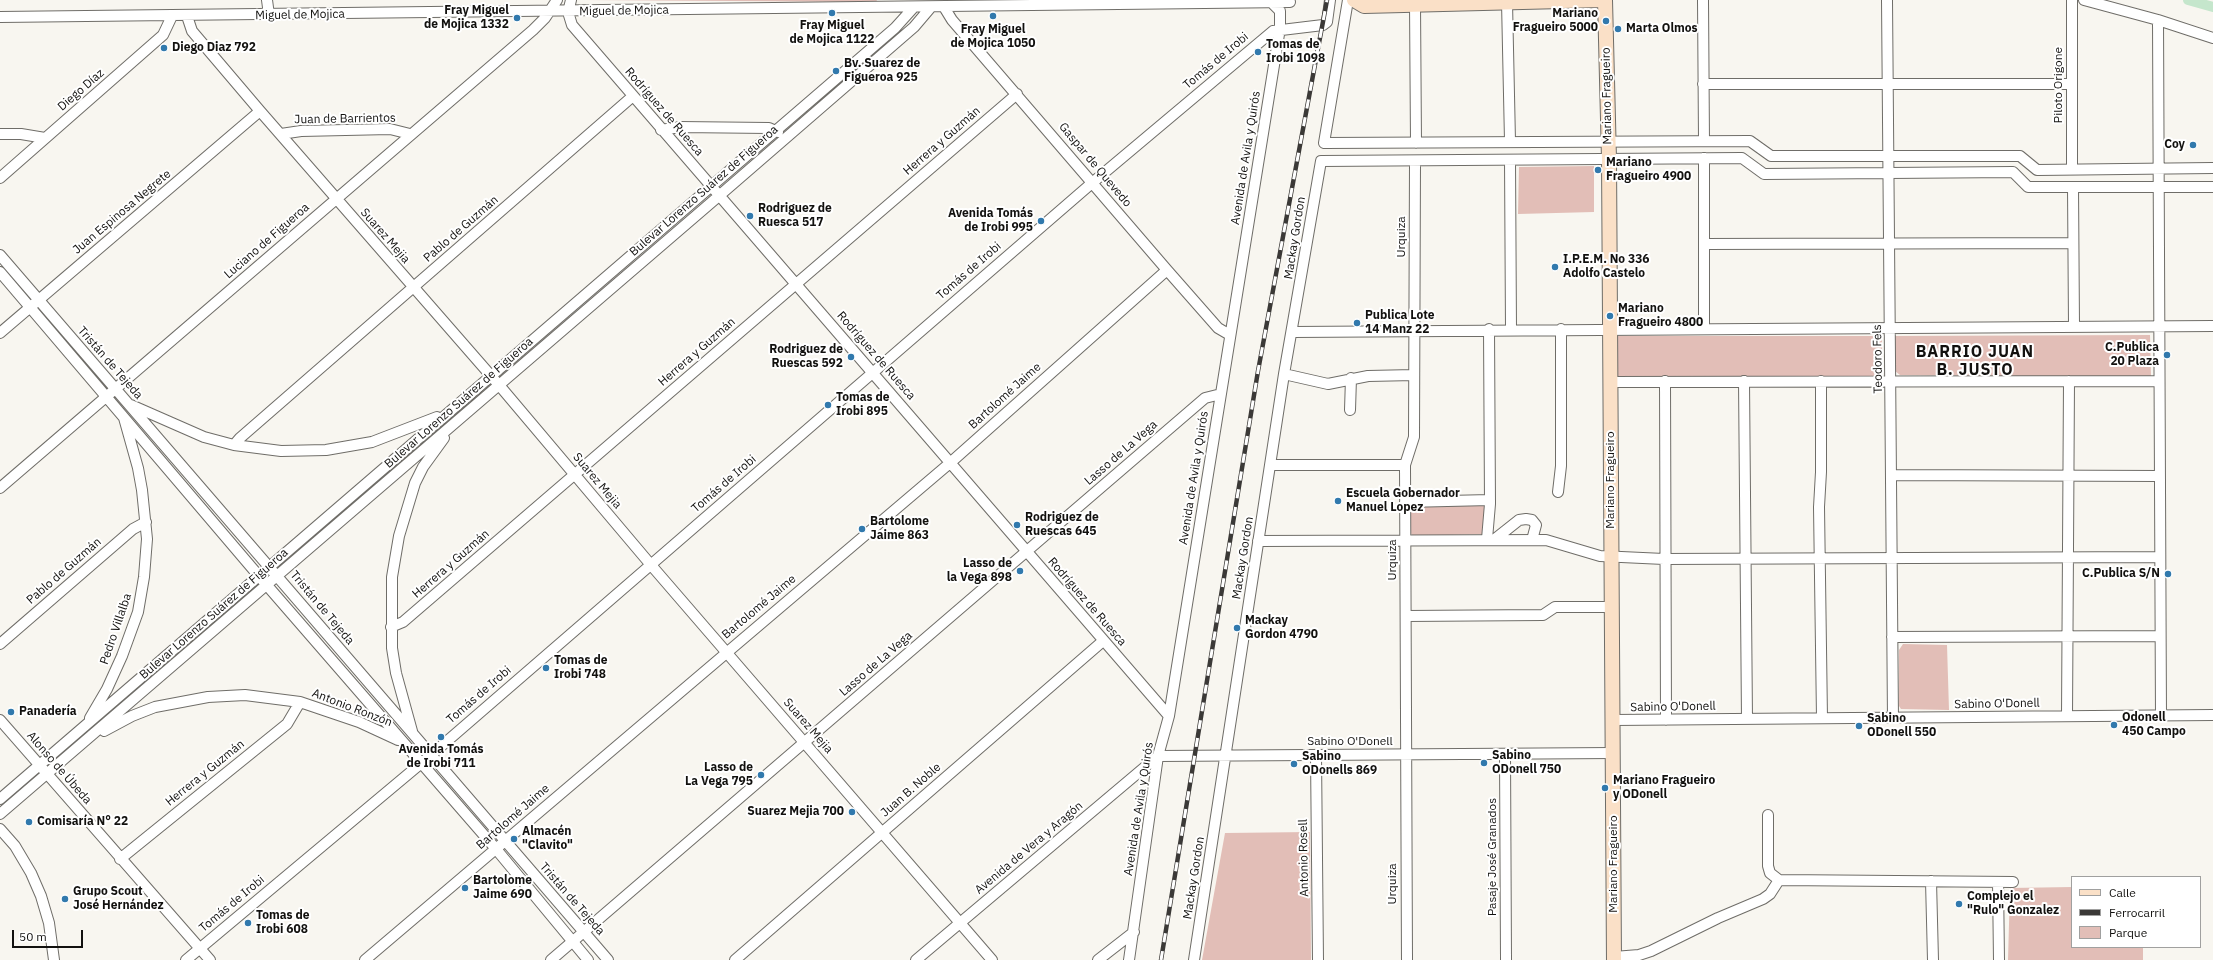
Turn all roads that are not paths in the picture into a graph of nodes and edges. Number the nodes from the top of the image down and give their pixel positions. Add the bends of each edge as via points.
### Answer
1 (268, 0) edge
2 (557, 0) edge
3 (571, 0) edge
4 (1602, 0) edge
5 (1605, 0) edge
6 (1703, 0) edge
7 (1887, 0) edge
8 (2072, 0) edge
9 (2084, 0) edge
10 (1106, 2) edge
11 (1190, 2) edge
12 (1241, 2) edge
13 (1290, 2) dead end
14 (1349, 2) edge
15 (1507, 2) junction
16 (1022, 3) edge
17 (1272, 3) junction
18 (1330, 3) edge
19 (1414, 4) junction
20 (927, 5) edge
21 (549, 12) junction
22 (568, 12) junction
23 (269, 15) junction
24 (172, 16) junction
25 (187, 16) junction
26 (0, 17) edge
27 (2158, 20) junction
28 (1280, 28) junction
29 (2213, 38) edge
30 (1703, 84) junction
31 (1888, 84) junction
32 (2072, 84) junction
33 (1017, 94) junction
34 (633, 96) junction
35 (260, 111) junction
36 (775, 129) junction
37 (661, 130) junction
38 (0, 134) edge
39 (281, 134) junction
40 (410, 134) junction
41 (45, 138) junction
42 (784, 139) junction
43 (1510, 141) junction
44 (1608, 141) junction
45 (1704, 141) junction
46 (1416, 143) junction
47 (1889, 156) junction
48 (1704, 158) junction
49 (1609, 159) junction
50 (1510, 160) junction
51 (1415, 161) junction
52 (2158, 168) junction
53 (2213, 168) edge
54 (2072, 169) junction
55 (1889, 172) junction
56 (0, 178) edge
57 (1092, 183) junction
58 (712, 186) junction
59 (2073, 187) junction
60 (2159, 187) junction
61 (2213, 187) edge
62 (720, 195) junction
63 (336, 198) junction
64 (2073, 243) junction
65 (1704, 244) junction
66 (1889, 244) junction
67 (0, 255) edge
68 (1167, 270) junction
69 (0, 272) edge
70 (796, 284) junction
71 (413, 288) junction
72 (38, 300) junction
73 (30, 307) junction
74 (2074, 326) junction
75 (2160, 326) junction
76 (2213, 326) edge
77 (1890, 327) junction
78 (1489, 329) junction
79 (1511, 329) junction
80 (1561, 329) junction
81 (1610, 329) junction
82 (1704, 329) junction
83 (1415, 331) junction
84 (1292, 332) junction
85 (0, 333) edge
86 (1230, 336) junction
87 (873, 372) junction
88 (1284, 374) junction
89 (1414, 375) junction
90 (491, 376) junction
91 (1351, 378) junction
92 (1892, 380) junction
93 (1665, 381) junction
94 (1744, 381) junction
95 (1821, 381) junction
96 (2069, 381) junction
97 (2159, 381) junction
98 (1610, 382) junction
99 (499, 385) junction
100 (115, 389) junction
101 (1220, 394) junction
102 (107, 396) junction
103 (128, 404) junction
104 (1350, 410) dead end
105 (448, 412) junction
106 (123, 414) junction
107 (454, 424) junction
108 (234, 445) junction
109 (950, 463) junction
110 (1272, 464) junction
111 (1405, 465) junction
112 (2069, 474) junction
113 (575, 475) junction
114 (1891, 475) junction
115 (2159, 476) junction
116 (0, 488) edge
117 (1558, 492) dead end
118 (1490, 500) junction
119 (1405, 502) junction
120 (146, 522) junction
121 (1491, 539) junction
122 (1406, 540) junction
123 (1532, 540) junction
124 (1258, 541) junction
125 (1027, 552) junction
126 (1612, 557) junction
127 (1892, 557) junction
128 (2067, 557) junction
129 (2160, 557) junction
130 (1820, 558) junction
131 (1664, 559) junction
132 (1745, 559) junction
133 (651, 565) junction
134 (269, 566) junction
135 (258, 575) junction
136 (278, 576) junction
137 (267, 585) junction
138 (1612, 607) junction
139 (1406, 616) junction
140 (391, 627) junction
141 (2067, 636) junction
142 (2160, 636) junction
143 (1892, 637) junction
144 (1103, 641) junction
145 (0, 644) edge
146 (727, 652) junction
147 (300, 702) junction
148 (2213, 715) edge
149 (1169, 716) junction
150 (2067, 716) junction
151 (2161, 716) junction
152 (1822, 718) junction
153 (1893, 718) junction
154 (1747, 719) junction
155 (0, 720) edge
156 (1613, 720) junction
157 (1666, 720) junction
158 (85, 726) junction
159 (413, 735) junction
160 (402, 741) junction
161 (85, 742) junction
162 (804, 742) junction
163 (1614, 753) junction
164 (1406, 754) junction
165 (1505, 754) junction
166 (431, 755) junction
167 (1316, 755) junction
168 (1158, 756) junction
169 (1227, 756) junction
170 (421, 763) junction
171 (38, 764) junction
172 (48, 774) junction
173 (0, 799) edge
174 (0, 814) edge
175 (1768, 815) dead end
176 (0, 829) edge
177 (883, 831) junction
178 (505, 840) junction
179 (496, 849) junction
180 (120, 859) junction
181 (1779, 880) junction
182 (1932, 881) junction
183 (1998, 882) junction
184 (2013, 882) dead end
185 (960, 923) junction
186 (583, 932) junction
187 (1134, 932) junction
188 (573, 941) junction
189 (200, 948) junction
190 (608, 959) edge
191 (1614, 959) edge
192 (54, 960) edge
193 (186, 960) edge
194 (210, 960) edge
195 (365, 960) edge
196 (551, 960) edge
197 (588, 960) edge
198 (735, 960) edge
199 (916, 960) edge
200 (992, 960) edge
201 (1098, 960) edge
202 (1129, 960) edge
203 (1194, 960) edge
204 (1318, 960) edge
205 (1407, 960) edge
206 (1506, 960) edge
207 (1933, 960) edge
208 (1999, 960) edge

1 - 23 street
2 - 21 street, Luciano de Figueroa
3 - 22 street
4 - 15 main road
5 - 44 main road, Mariano Fragueiro
6 - 30 street
7 - 31 street, Teodoro Fels
8 - 32 street, Piloto Origone
9 - 27 street
10 - 11 street, Miguel de Mojica
10 - 16 street, Miguel de Mojica
11 - 12 street, Miguel de Mojica
12 - 17 street, Miguel de Mojica
13 - 17 street, Miguel de Mojica
14 - 18 street
14 - 19 main road via 1364,6
14 - 46 street via 1324,143
15 - 19 main road
15 - 43 street
16 - 20 street, Miguel de Mojica
17 - 28 street, Avenida de Avila y Quirós via 1280,11
18 - 28 street via 1327,22 1323,25
19 - 46 street
20 - 22 street, Miguel de Mojica
20 - 33 street, Gaspar de Quevedo via 952,20
20 - 36 street, Bulevar Lorenzo Suárez de Figueroa via 895,28
20 - 42 street, Bulevar Lorenzo Suárez de Figueroa via 914,27
21 - 22 street, Miguel de Mojica
21 - 23 street, Miguel de Mojica
21 - 40 street, Luciano de Figueroa via 533,30
22 - 34 street, Rodríguez de Ruesca via 572,25
23 - 25 street, Miguel de Mojica
24 - 25 street, Miguel de Mojica
24 - 26 street, Miguel de Mojica
24 - 41 street, Diego Díaz via 163,35
25 - 35 street, Suarez Mejia via 192,31
27 - 29 street
27 - 52 street
28 - 57 street, Tomás de Irobi via 1273,31
28 - 86 street, Avenida de Avila y Quirós
30 - 31 street
30 - 45 street
31 - 32 street
31 - 47 street, Teodoro Fels
32 - 54 street, Piloto Origone
33 - 57 street, Gaspar de Quevedo
33 - 70 street, Herrera y Guzmán
34 - 37 street, Rodríguez de Ruesca
34 - 71 street, Pablo de Guzmán
35 - 39 street, Suarez Mejia
35 - 72 street, Juan Espinosa Negrete
36 - 37 street via 680,127
36 - 42 street
36 - 58 street, Bulevar Lorenzo Suárez de Figueroa
37 - 58 street, Rodríguez de Ruesca
38 - 41 street
39 - 40 street, Juan de Barrientos via 301,130 390,129
39 - 63 street, Suarez Mejia
40 - 63 street, Luciano de Figueroa
41 - 56 street, Diego Díaz
42 - 62 street, Bulevar Lorenzo Suárez de Figueroa
43 - 44 street
43 - 46 street
44 - 45 street
44 - 49 main road, Mariano Fragueiro
45 - 47 street via 1750,141 1771,156
47 - 54 street via 2020,156 2037,170
47 - 55 street, Teodoro Fels
48 - 49 street
48 - 55 street via 1742,158 1764,174
48 - 65 street
49 - 50 street
49 - 81 main road, Mariano Fragueiro
50 - 51 street
50 - 79 street
51 - 83 street, Urquiza
51 - 84 street, Mackay Gordon via 1321,161
52 - 53 street
52 - 54 street
52 - 60 street
55 - 59 street via 2013,172 2028,187
55 - 66 street, Teodoro Fels
57 - 68 street, Gaspar de Quevedo
57 - 87 street, Tomás de Irobi
58 - 62 street, Rodríguez de Ruesca
58 - 90 street, Bulevar Lorenzo Suárez de Figueroa
59 - 60 street
59 - 64 street
60 - 61 street
60 - 75 street
62 - 70 street, Rodríguez de Ruesca
62 - 99 street, Bulevar Lorenzo Suárez de Figueroa
63 - 71 street, Suarez Mejia
63 - 100 street, Luciano de Figueroa
64 - 66 street
64 - 74 street
65 - 66 street
65 - 82 street
66 - 77 street, Teodoro Fels
67 - 72 street, Tristán de Tejeda
68 - 86 street, Gaspar de Quevedo via 1218,328
68 - 109 street, Bartolomé Jaime
69 - 73 street, Tristán de Tejeda
70 - 87 street, Rodríguez de Ruesca
70 - 113 street, Herrera y Guzmán
71 - 90 street, Suarez Mejia
71 - 108 street, Pablo de Guzmán
72 - 73 street, Juan Espinosa Negrete
72 - 100 street, Tristán de Tejeda
73 - 85 street, Juan Espinosa Negrete
73 - 102 street, Tristán de Tejeda
74 - 75 street
74 - 77 street
75 - 76 street
75 - 97 street
77 - 82 street
77 - 92 street, Teodoro Fels
78 - 79 street
78 - 83 street
78 - 118 street
79 - 80 street
80 - 81 street
80 - 117 street via 1561,466
81 - 82 street
81 - 98 main road, Mariano Fragueiro
83 - 84 street
83 - 89 street, Urquiza
84 - 88 street, Mackay Gordon
86 - 101 street, Avenida de Avila y Quirós
87 - 109 street, Rodríguez de Ruesca
87 - 133 street, Tomás de Irobi
88 - 91 street via 1319,384
88 - 110 street, Mackay Gordon
89 - 91 street
89 - 111 street, Urquiza via 1414,437
90 - 99 street, Suarez Mejia
90 - 105 street, Bulevar Lorenzo Suárez de Figueroa
91 - 104 street
92 - 95 street
92 - 96 street
92 - 114 street, Teodoro Fels
93 - 94 street
93 - 98 street
93 - 131 street
94 - 95 street
94 - 132 street
95 - 130 street
96 - 97 street
96 - 112 street
97 - 115 street
98 - 126 main road, Mariano Fragueiro
99 - 107 street, Bulevar Lorenzo Suárez de Figueroa
99 - 113 street, Suarez Mejia
100 - 102 street, Luciano de Figueroa
100 - 103 street, Tristán de Tejeda
101 - 125 street, Lasso de La Vega via 1205,398
101 - 149 street, Avenida de Avila y Quirós
102 - 106 street, Tristán de Tejeda
102 - 116 street, Luciano de Figueroa
103 - 108 street via 204,437
103 - 134 street, Tristán de Tejeda
105 - 108 street via 395,435 347,447 281,452
105 - 134 street, Bulevar Lorenzo Suárez de Figueroa
106 - 120 street, Pedro Villalba via 138,468
106 - 135 street, Tristán de Tejeda
107 - 136 street, Bulevar Lorenzo Suárez de Figueroa
107 - 140 street, Antonio Ronzón via 424,467 406,510 392,577
109 - 125 street, Rodríguez de Ruesca
109 - 146 street, Bartolomé Jaime
110 - 111 street
110 - 124 street, Mackay Gordon
111 - 119 street, Urquiza
112 - 114 street
112 - 115 street
112 - 128 street
113 - 133 street, Suarez Mejia
113 - 140 street, Herrera y Guzmán via 403,622
114 - 127 street, Teodoro Fels
115 - 129 street
118 - 119 street
118 - 121 street
119 - 122 street, Urquiza
120 - 145 street, Pablo de Guzmán via 133,529
120 - 158 street, Pedro Villalba via 144,577 138,612 107,689
121 - 122 street
121 - 123 street
121 - 123 street via 1519,520 1526,519 1532,520 1536,525
122 - 124 street
122 - 139 street, Urquiza
123 - 126 street via 1546,540
124 - 169 street, Mackay Gordon
125 - 144 street, Rodríguez de Ruesca
125 - 162 street, Lasso de La Vega
126 - 131 street
126 - 138 main road, Mariano Fragueiro
127 - 128 street
127 - 130 street
127 - 143 street, Teodoro Fels
128 - 129 street
128 - 141 street
129 - 142 street
130 - 132 street
130 - 152 street
131 - 132 street
131 - 157 street
132 - 154 street
133 - 146 street, Suarez Mejia
133 - 166 street, Tomás de Irobi
134 - 135 street, Bulevar Lorenzo Suárez de Figueroa
134 - 136 street, Tristán de Tejeda
135 - 137 street, Tristán de Tejeda
135 - 158 street, Bulevar Lorenzo Suárez de Figueroa
136 - 137 street, Bulevar Lorenzo Suárez de Figueroa
136 - 159 street, Tristán de Tejeda
137 - 160 street, Tristán de Tejeda
137 - 161 street, Bulevar Lorenzo Suárez de Figueroa
138 - 139 street via 1555,607 1543,615
138 - 156 main road, Mariano Fragueiro
139 - 164 street, Urquiza
140 - 159 street, Antonio Ronzón via 396,673
141 - 142 street
141 - 143 street
141 - 150 street
142 - 151 street
143 - 153 street, Teodoro Fels
144 - 149 street, Rodríguez de Ruesca
144 - 177 street, Juan B. Noble
146 - 162 street, Suarez Mejia
146 - 178 street, Bartolomé Jaime
147 - 160 street, Antonio Ronzón
147 - 161 street, Antonio Ronzón via 245,695 179,701 132,716
147 - 180 street, Herrera y Guzmán via 287,724
148 - 151 street, Sabino O'Donell
149 - 168 street, Avenida de Avila y Quirós
150 - 151 street, Sabino O'Donell
150 - 153 street, Sabino O'Donell
152 - 153 street, Sabino O'Donell
152 - 154 street, Sabino O'Donell
154 - 157 street, Sabino O'Donell
155 - 171 street, Alonso de Úbeda
156 - 157 street, Sabino O'Donell
156 - 163 main road, Mariano Fragueiro
158 - 171 street, Bulevar Lorenzo Suárez de Figueroa
159 - 166 street, Tristán de Tejeda
160 - 170 street, Tristán de Tejeda
161 - 172 street, Bulevar Lorenzo Suárez de Figueroa
162 - 177 street, Suarez Mejia
162 - 186 street, Lasso de La Vega
163 - 165 street, Sabino O'Donell
163 - 191 main road, Mariano Fragueiro
164 - 165 street, Sabino O'Donell
164 - 167 street, Sabino O'Donell
164 - 205 street, Urquiza
165 - 206 street, Pasaje José Granados
166 - 170 street, Tomás de Irobi
166 - 178 street, Tristán de Tejeda
167 - 169 street, Sabino O'Donell
167 - 204 street, Antonio Rosell
168 - 169 street, Sabino O'Donell
168 - 185 street, Avenida de Vera y Aragón
168 - 187 street, Avenida de Avila y Quirós
169 - 203 street, Mackay Gordon
170 - 179 street, Tristán de Tejeda
170 - 189 street, Tomás de Irobi
171 - 172 street, Alonso de Úbeda
171 - 173 street, Bulevar Lorenzo Suárez de Figueroa
172 - 174 street, Bulevar Lorenzo Suárez de Figueroa
172 - 180 street, Alonso de Úbeda
175 - 181 street via 1768,866 1770,873
176 - 192 street via 15,846 36,885 49,923
177 - 185 street, Suarez Mejia
177 - 198 street, Juan B. Noble
178 - 179 street, Bartolomé Jaime
178 - 186 street, Tristán de Tejeda
179 - 188 street, Tristán de Tejeda
179 - 195 street, Bartolomé Jaime
180 - 189 street, Alonso de Úbeda
181 - 182 street
181 - 191 street via 1770,894 1763,899 1652,951
182 - 183 street
182 - 207 street
183 - 184 street
183 - 208 street
185 - 199 street, Avenida de Vera y Aragón
185 - 200 street, Suarez Mejia
186 - 188 street, Lasso de La Vega
186 - 190 street, Tristán de Tejeda
187 - 201 street
187 - 202 street, Avenida de Avila y Quirós
188 - 196 street, Lasso de La Vega
188 - 197 street, Tristán de Tejeda
189 - 193 street, Tomás de Irobi
189 - 194 street, Alonso de Úbeda

